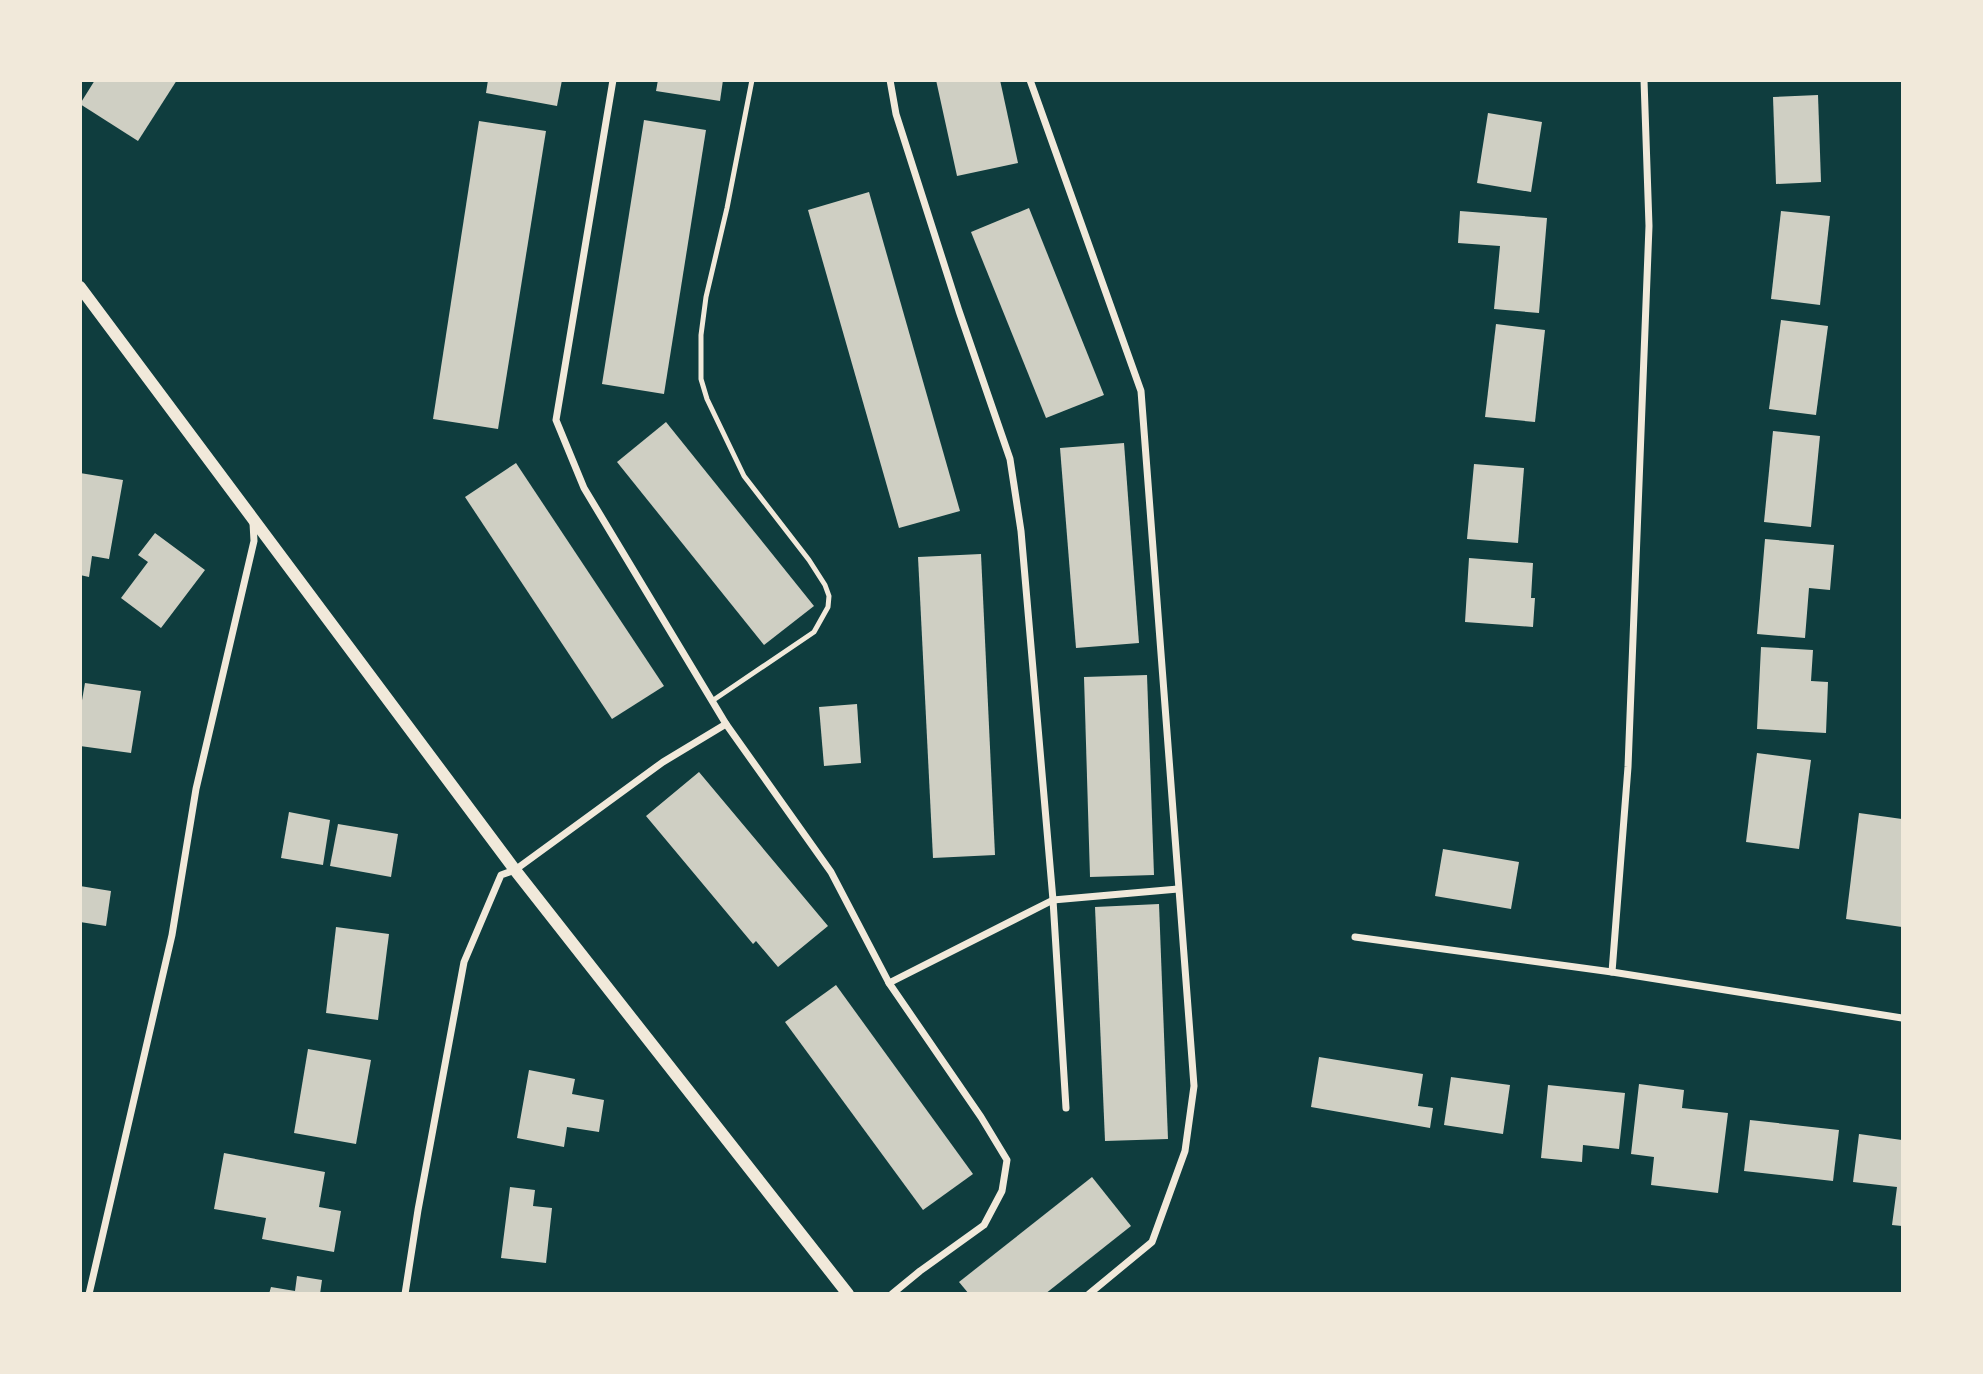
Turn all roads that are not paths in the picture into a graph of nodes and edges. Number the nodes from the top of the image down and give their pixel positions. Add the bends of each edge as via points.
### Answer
1 (613, 80) edge
2 (752, 80) edge
3 (891, 80) edge
4 (1030, 80) edge
5 (1644, 80) edge
6 (80, 287) edge
7 (253, 519) junction
8 (712, 701) junction
9 (726, 724) junction
10 (515, 870) junction
11 (1178, 889) junction
12 (1053, 900) junction
13 (1355, 937) dead end
14 (1612, 972) junction
15 (889, 983) junction
16 (1902, 1017) edge
17 (1066, 1108) dead end
18 (89, 1293) edge
19 (404, 1293) edge
20 (848, 1293) edge
21 (892, 1293) edge
22 (1088, 1293) edge

1 - 8 street via 556,420 583,488
2 - 8 lane via 706,297 701,379 744,476 809,560 829,596 814,632
3 - 12 street via 896,114 1010,459 1021,531
4 - 11 street via 1141,391
5 - 14 street via 1649,226 1628,768
6 - 7 street
7 - 10 street
7 - 18 street via 254,541 196,789 173,934
8 - 9 street
9 - 10 street via 663,762
9 - 15 street via 831,872
10 - 19 street via 500,875 464,962
10 - 20 street
11 - 12 street
11 - 22 street via 1194,1086 1185,1151 1152,1242
12 - 15 street
12 - 17 street
13 - 14 street
14 - 16 street
15 - 21 street via 1007,1160 1002,1191 984,1225

